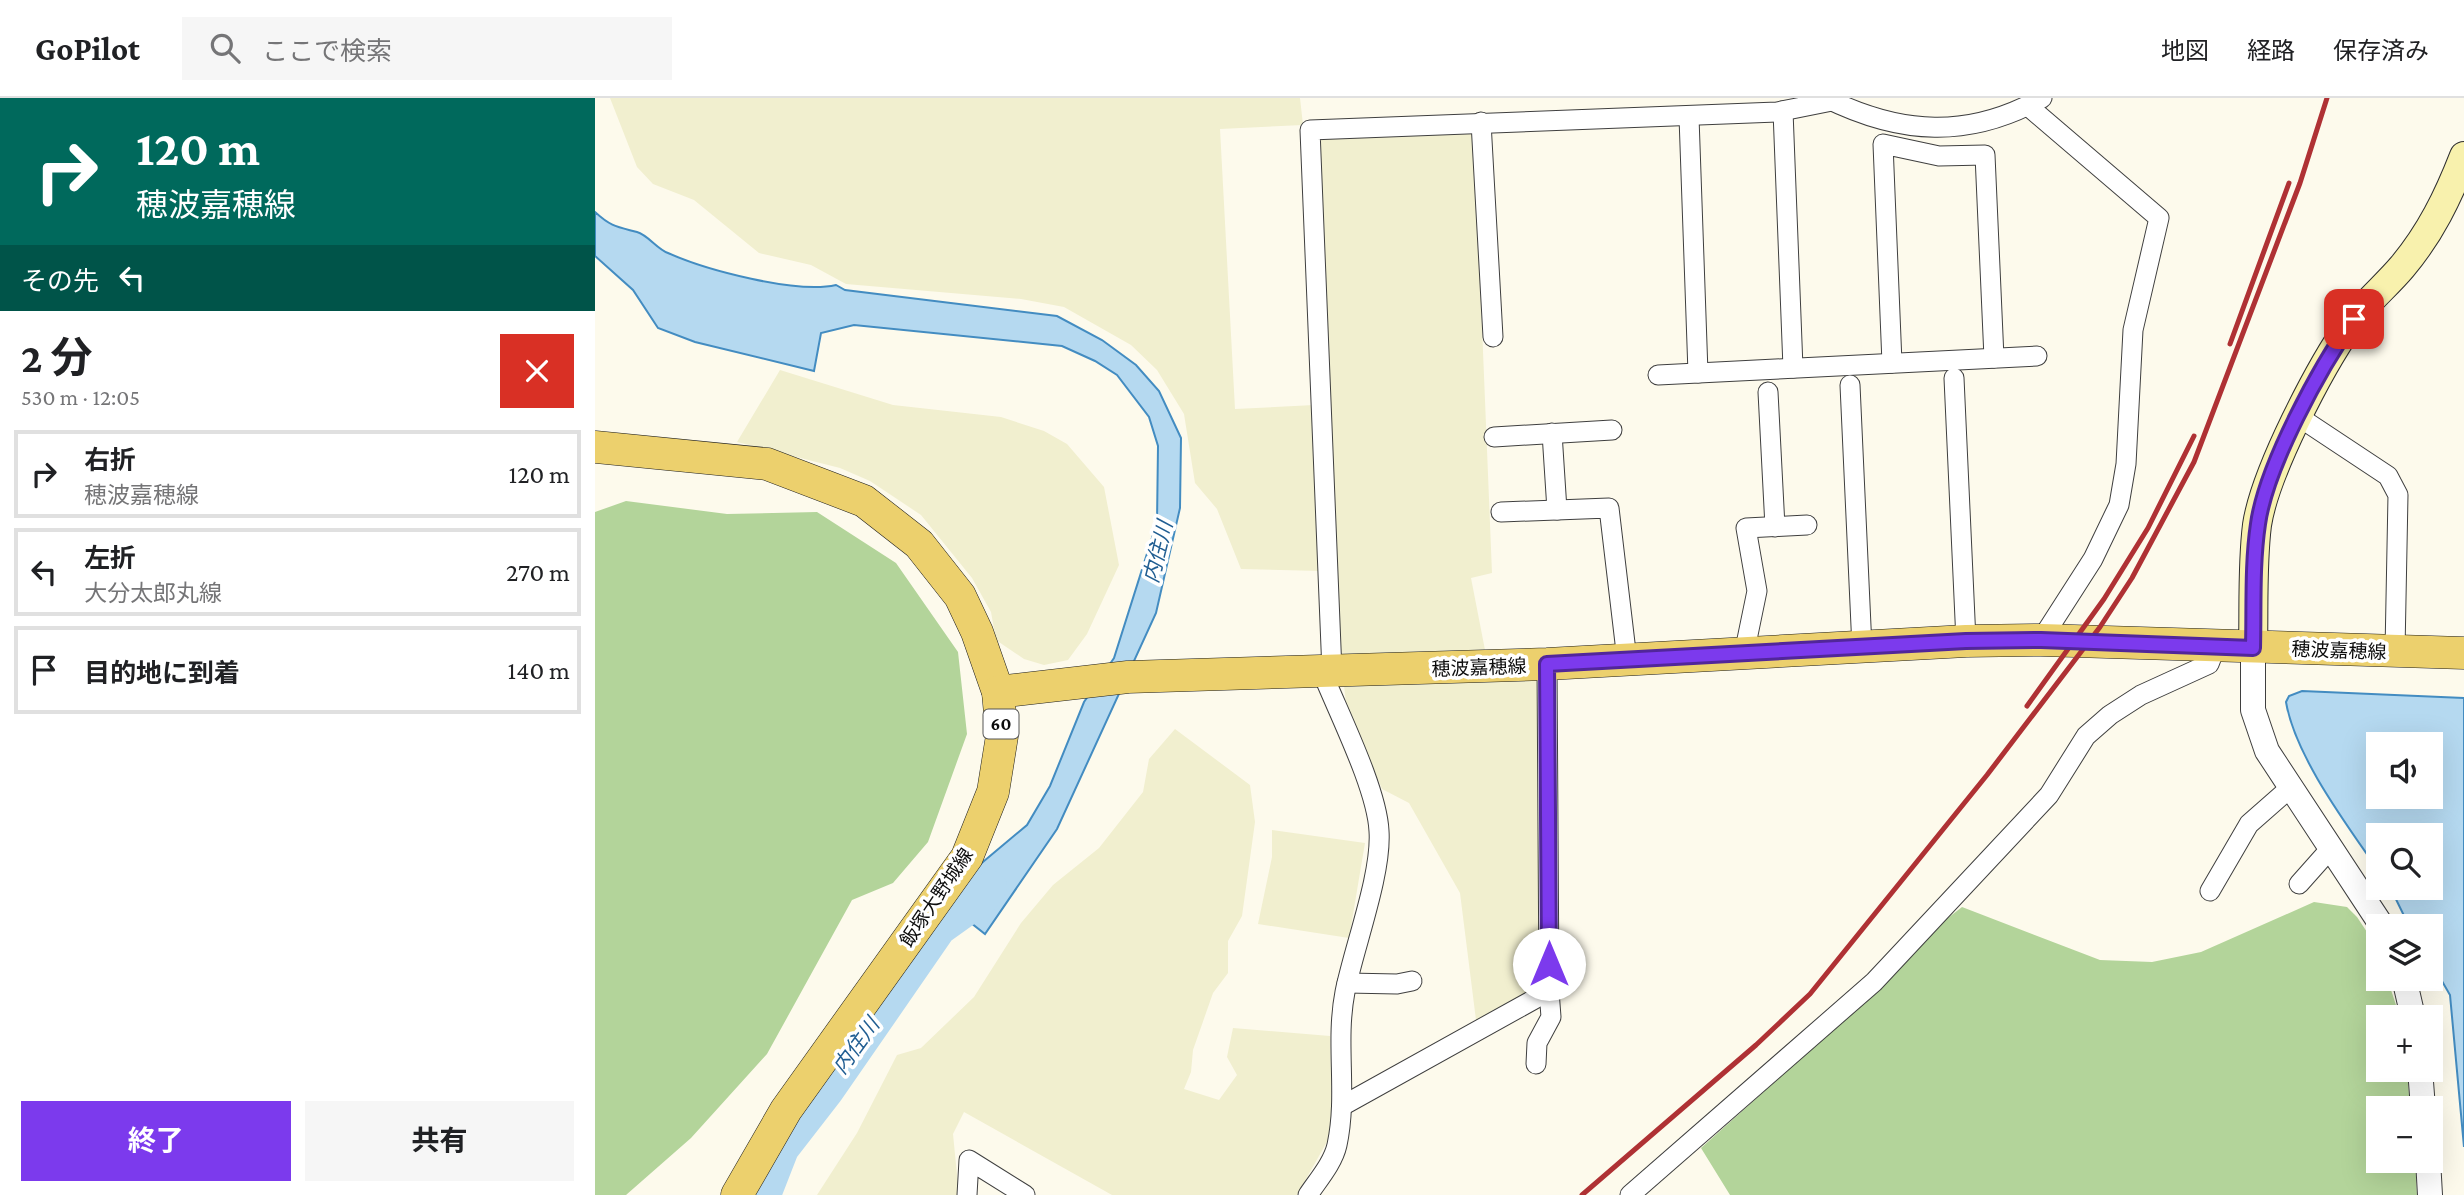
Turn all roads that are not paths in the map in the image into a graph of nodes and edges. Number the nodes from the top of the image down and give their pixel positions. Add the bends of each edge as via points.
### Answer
1 (1829, 99) edge
2 (2026, 103) edge
3 (1783, 111) junction
4 (1689, 117) junction
5 (1481, 122) junction
6 (2464, 156) edge
7 (1493, 337) dead end
8 (2037, 356) dead end
9 (1994, 358) junction
10 (1892, 363) junction
11 (1793, 369) junction
12 (1697, 373) junction
13 (1658, 375) dead end
14 (1954, 378) dead end
15 (1850, 385) dead end
16 (1768, 392) dead end
17 (2299, 417) junction
18 (1612, 430) dead end
19 (1552, 433) junction
20 (1494, 437) dead end
21 (595, 447) edge
22 (1557, 510) junction
23 (1501, 512) dead end
24 (1807, 525) dead end
25 (1775, 527) junction
26 (2041, 640) junction
27 (1966, 641) junction
28 (2216, 646) junction
29 (1862, 648) junction
30 (2253, 648) junction
31 (2395, 651) junction
32 (2464, 653) edge
33 (1744, 654) junction
34 (1627, 660) junction
35 (1547, 664) junction
36 (1327, 672) junction
37 (998, 692) junction
38 (2290, 788) junction
39 (2331, 848) junction
40 (2299, 884) dead end
41 (2210, 891) dead end
42 (2374, 914) edge
43 (1412, 981) dead end
44 (1347, 983) junction
45 (1549, 991) junction
46 (1536, 1064) dead end
47 (1342, 1106) junction
48 (2429, 1173) edge
49 (737, 1195) edge
50 (967, 1195) edge
51 (1025, 1195) edge
52 (1308, 1195) edge
53 (1630, 1195) edge
54 (2430, 1195) edge

1 - 2 street via 1902,124 1941,130 1986,122
1 - 3 street
2 - 26 street via 2159,218 2133,330 2126,464 2119,505 2093,559
3 - 4 street
3 - 11 street
4 - 5 street
4 - 12 street
5 - 7 street
5 - 36 street via 1310,130
6 - 17 main road via 2446,202 2338,341
8 - 9 street
9 - 10 street
9 - 10 street via 1985,155 1939,156 1883,144
10 - 11 street
11 - 12 street
12 - 13 street
14 - 27 street
15 - 29 street
16 - 25 street
17 - 30 main road via 2259,516
17 - 31 street via 2395,485
18 - 19 street
19 - 20 street
19 - 22 street
21 - 37 main road, 飯塚大野城線 / 60 via 767,464 864,500 919,544 960,596
22 - 23 street
22 - 34 street via 1609,508
24 - 25 street
25 - 33 street via 1746,528 1758,591
26 - 27 main road, 穂波嘉穂線
26 - 28 main road, 穂波嘉穂線
27 - 29 main road, 穂波嘉穂線
28 - 30 main road, 穂波嘉穂線
28 - 53 street via 2209,664 2141,695 2086,736 2049,795 1874,982
29 - 33 main road, 穂波嘉穂線
30 - 31 main road, 穂波嘉穂線
30 - 38 street via 2253,710 2267,751
31 - 32 main road, 穂波嘉穂線
33 - 34 main road, 穂波嘉穂線
34 - 35 main road, 穂波嘉穂線
35 - 36 main road, 穂波嘉穂線
35 - 45 street
36 - 37 main road, 穂波嘉穂線 via 1128,677
36 - 44 street via 1374,802 1380,832
37 - 49 main road, 飯塚大野城線 / 60 via 1002,736 993,792 967,857 786,1110
38 - 39 street
38 - 41 street via 2249,824
39 - 40 street
39 - 42 street
43 - 44 street
44 - 47 street via 1339,1038
45 - 46 street via 1551,1017 1537,1043
45 - 47 street
47 - 52 street via 1336,1148
48 - 54 street
50 - 51 street via 969,1160

